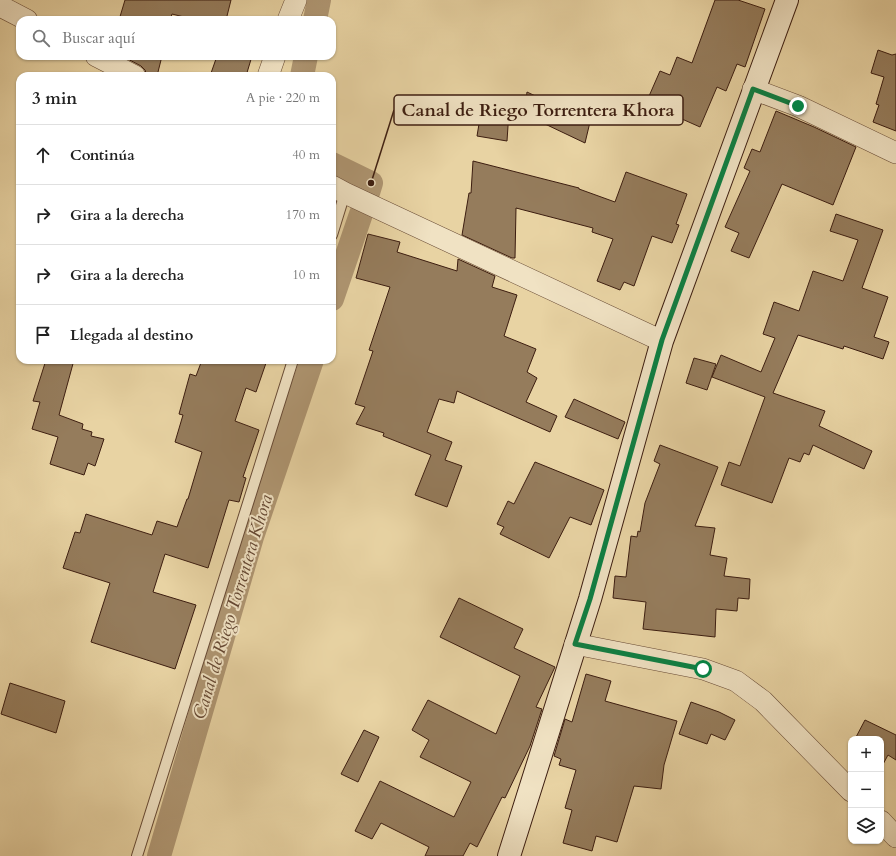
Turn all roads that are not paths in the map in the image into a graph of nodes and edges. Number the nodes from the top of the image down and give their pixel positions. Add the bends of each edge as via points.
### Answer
1 (296, 0) edge
2 (787, 0) edge
3 (0, 6) edge
4 (19, 16) edge
5 (290, 16) edge
6 (104, 60) edge
7 (274, 60) edge
8 (126, 72) edge
9 (269, 72) edge
10 (753, 89) junction
11 (896, 153) edge
12 (338, 190) edge
13 (336, 205) edge
14 (662, 340) junction
15 (292, 364) edge
16 (575, 644) junction
17 (848, 788) edge
18 (884, 824) edge
19 (896, 837) edge
20 (136, 856) edge
21 (509, 856) edge

1 - 5 street
2 - 10 main road
3 - 4 street
6 - 8 street
7 - 9 street
10 - 11 street via 798,106
10 - 14 main road
12 - 13 lane
12 - 14 street
14 - 16 main road via 590,599
15 - 20 lane
16 - 17 street via 703,669 736,681 763,701
16 - 21 main road
18 - 19 street

